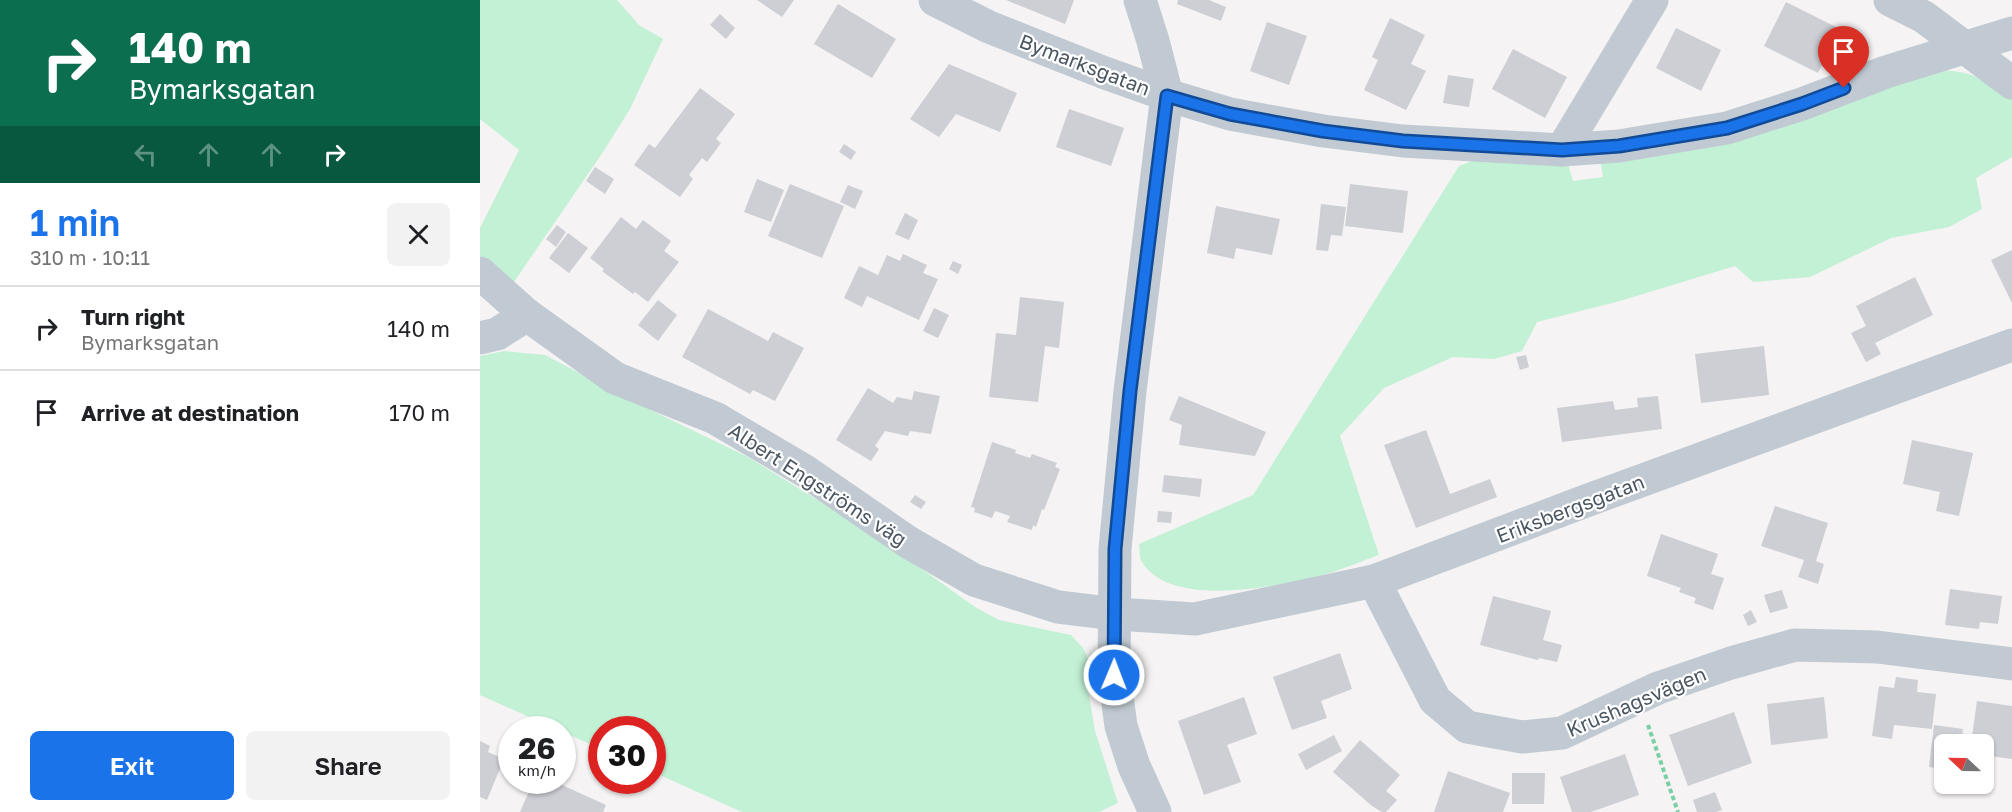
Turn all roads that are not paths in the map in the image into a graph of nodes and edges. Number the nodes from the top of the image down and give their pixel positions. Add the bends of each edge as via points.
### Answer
1 (935, 0) edge
2 (1140, 0) edge
3 (1652, 0) edge
4 (1890, 0) edge
5 (2012, 33) edge
6 (1966, 49) junction
7 (2012, 83) edge
8 (1167, 96) junction
9 (1562, 150) junction
10 (480, 273) edge
11 (527, 315) junction
12 (480, 338) edge
13 (2012, 345) edge
14 (1374, 581) junction
15 (1116, 614) junction
16 (2012, 664) edge
17 (1155, 812) edge

1 - 8 street, Bymarksgatan via 989,27
2 - 8 street
3 - 9 street
4 - 6 street via 1924,17
5 - 6 street, Bymarksgatan
6 - 7 street
6 - 9 street, Bymarksgatan via 1886,72 1727,128 1619,146
8 - 9 street, Bymarksgatan via 1230,114 1323,131 1403,141
8 - 15 street via 1129,402 1115,549
10 - 11 street, Albert Engströms väg
11 - 12 street via 497,334
11 - 15 street, Albert Engströms väg via 615,378 715,418 974,580 1058,607
13 - 14 street, Eriksbergsgatan
14 - 15 street, Eriksbergsgatan via 1195,619
14 - 16 street, Krushagsvägen via 1435,700 1467,727 1522,738 1562,733 1658,688 1795,645 1877,646
15 - 17 street via 1114,675 1121,726

